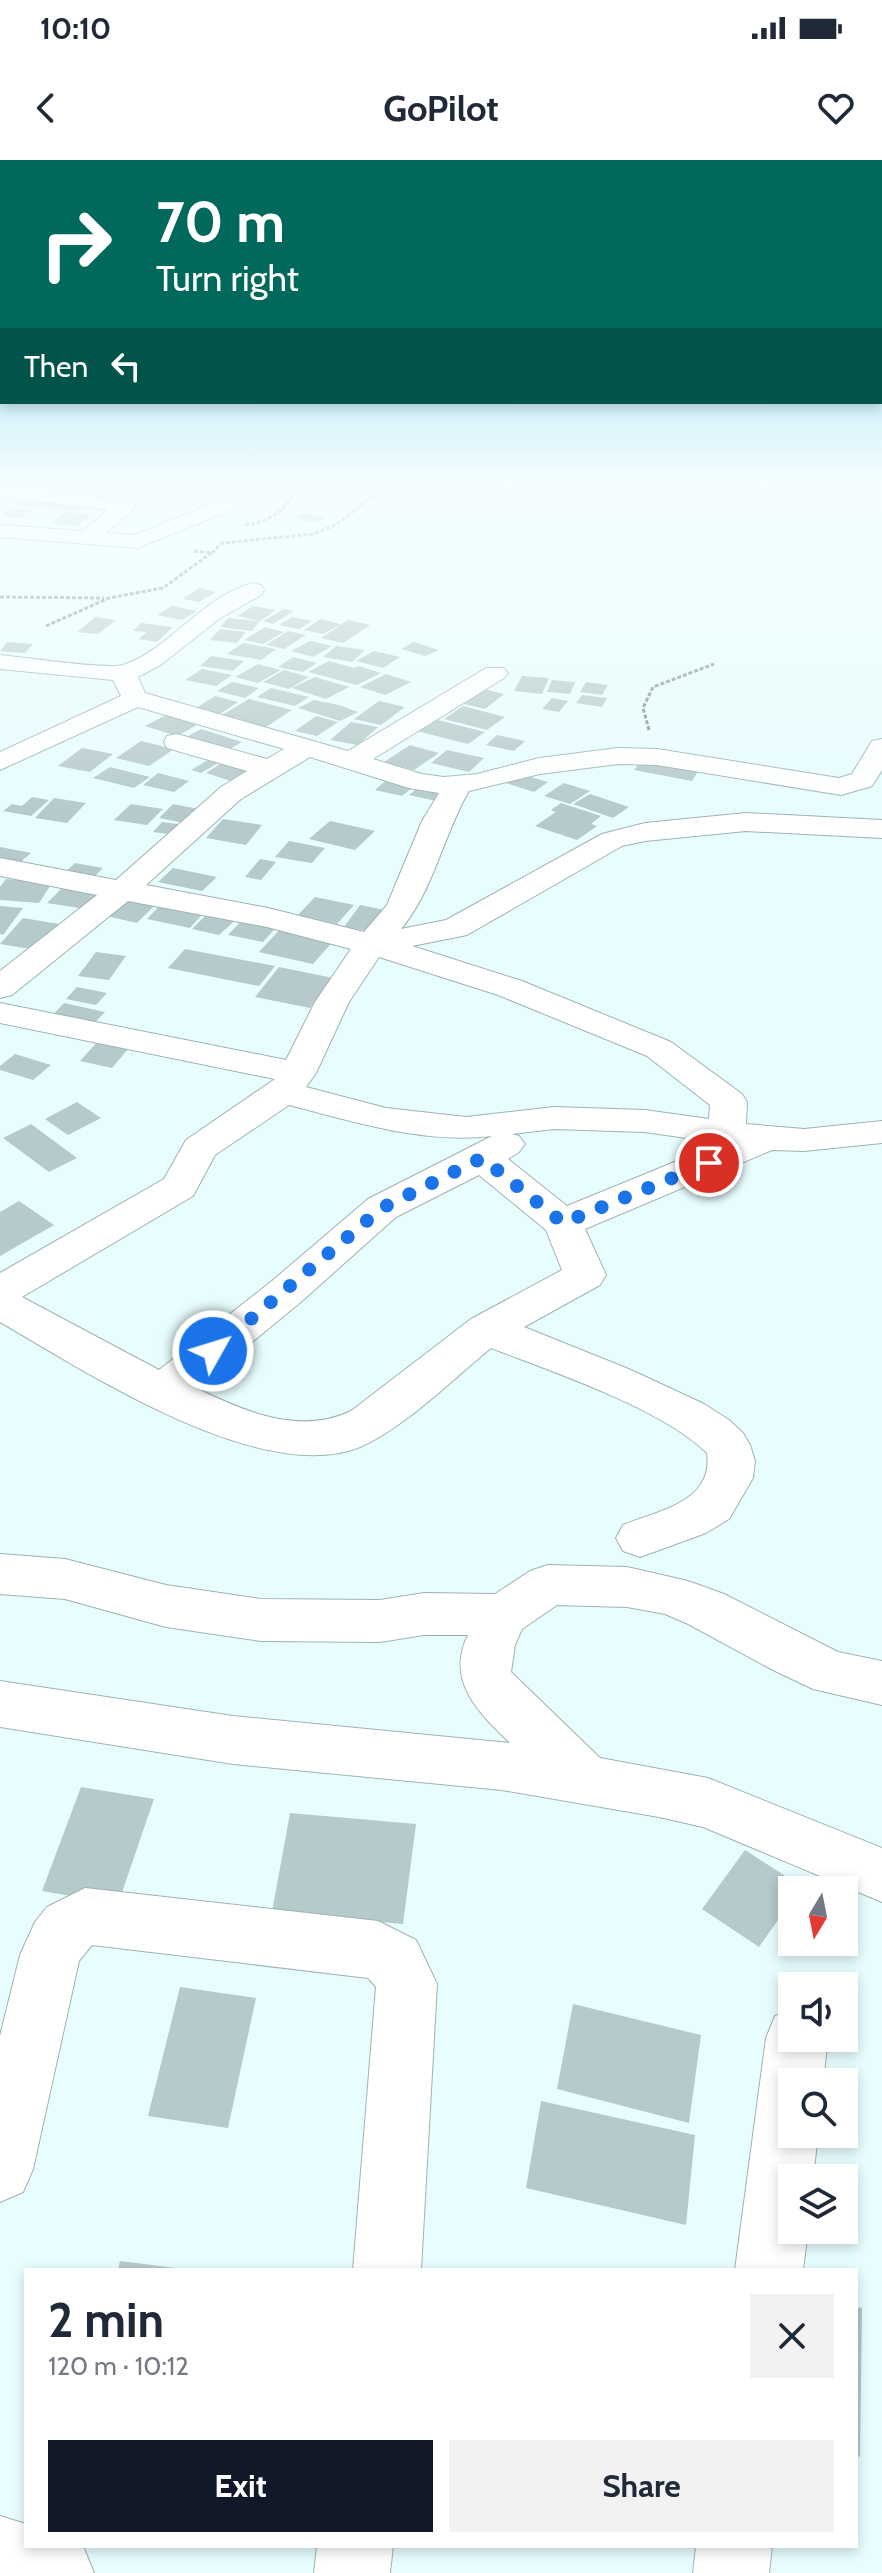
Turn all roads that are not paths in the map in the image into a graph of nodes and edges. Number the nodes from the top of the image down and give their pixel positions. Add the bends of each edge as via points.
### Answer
1 (250, 592) edge
2 (0, 662) edge
3 (495, 673) dead end
4 (130, 686) junction
5 (177, 742) dead end
6 (307, 747) junction
7 (882, 747) edge
8 (350, 761) junction
9 (0, 762) edge
10 (270, 769) junction
11 (458, 785) junction
12 (882, 829) edge
13 (0, 867) edge
14 (125, 888) junction
15 (371, 944) junction
16 (0, 988) edge
17 (0, 1013) edge
18 (291, 1082) junction
19 (554, 1118) junction
20 (882, 1132) edge
21 (726, 1133) junction
22 (767, 1138) junction
23 (482, 1158) junction
24 (563, 1223) junction
25 (0, 1291) edge
26 (0, 1303) edge
27 (486, 1329) junction
28 (163, 1390) junction
29 (640, 1538) dead end
30 (0, 1574) edge
31 (504, 1615) junction
32 (882, 1683) edge
33 (0, 1704) edge
34 (584, 1778) junction
35 (882, 1875) edge
36 (795, 2052) edge
37 (0, 2169) edge
38 (387, 2268) edge
39 (769, 2268) edge
40 (355, 2548) edge
41 (734, 2548) edge
42 (0, 2554) edge
43 (56, 2573) edge
44 (352, 2573) edge
45 (731, 2573) edge

1 - 4 street via 153,659
2 - 4 street
3 - 8 street
4 - 6 street
4 - 9 street
5 - 10 street
6 - 8 street
6 - 10 street
7 - 11 street via 862,780 841,787 657,757 595,758
8 - 11 street via 419,782
10 - 14 street via 214,807
11 - 15 street via 437,821 402,908
12 - 15 street via 741,824 636,834 612,840 456,928
13 - 14 street
14 - 15 street
14 - 16 street
15 - 18 street via 332,1002
15 - 21 street via 510,988 659,1049 729,1102
17 - 18 street
18 - 19 street via 385,1119 466,1128
18 - 25 street via 199,1148 179,1187
19 - 21 street via 645,1121
19 - 23 street
20 - 22 street
21 - 22 street
22 - 24 street
23 - 24 street
23 - 28 street via 382,1208
24 - 27 street via 585,1275
26 - 28 street
27 - 28 street via 367,1423 343,1435 315,1440 253,1431
27 - 29 street via 584,1366 705,1427 727,1445 727,1490 710,1509
30 - 31 street via 65,1579 166,1606 261,1620
31 - 32 street via 548,1585 627,1587 706,1609 832,1673
31 - 34 street via 485,1661 492,1687
33 - 34 street via 233,1740
34 - 35 street via 708,1803
36 - 39 street
37 - 38 street via 50,1955 67,1926 77,1920 85,1916 378,1950 395,1961 407,1984
40 - 44 street
41 - 45 street
42 - 43 street

